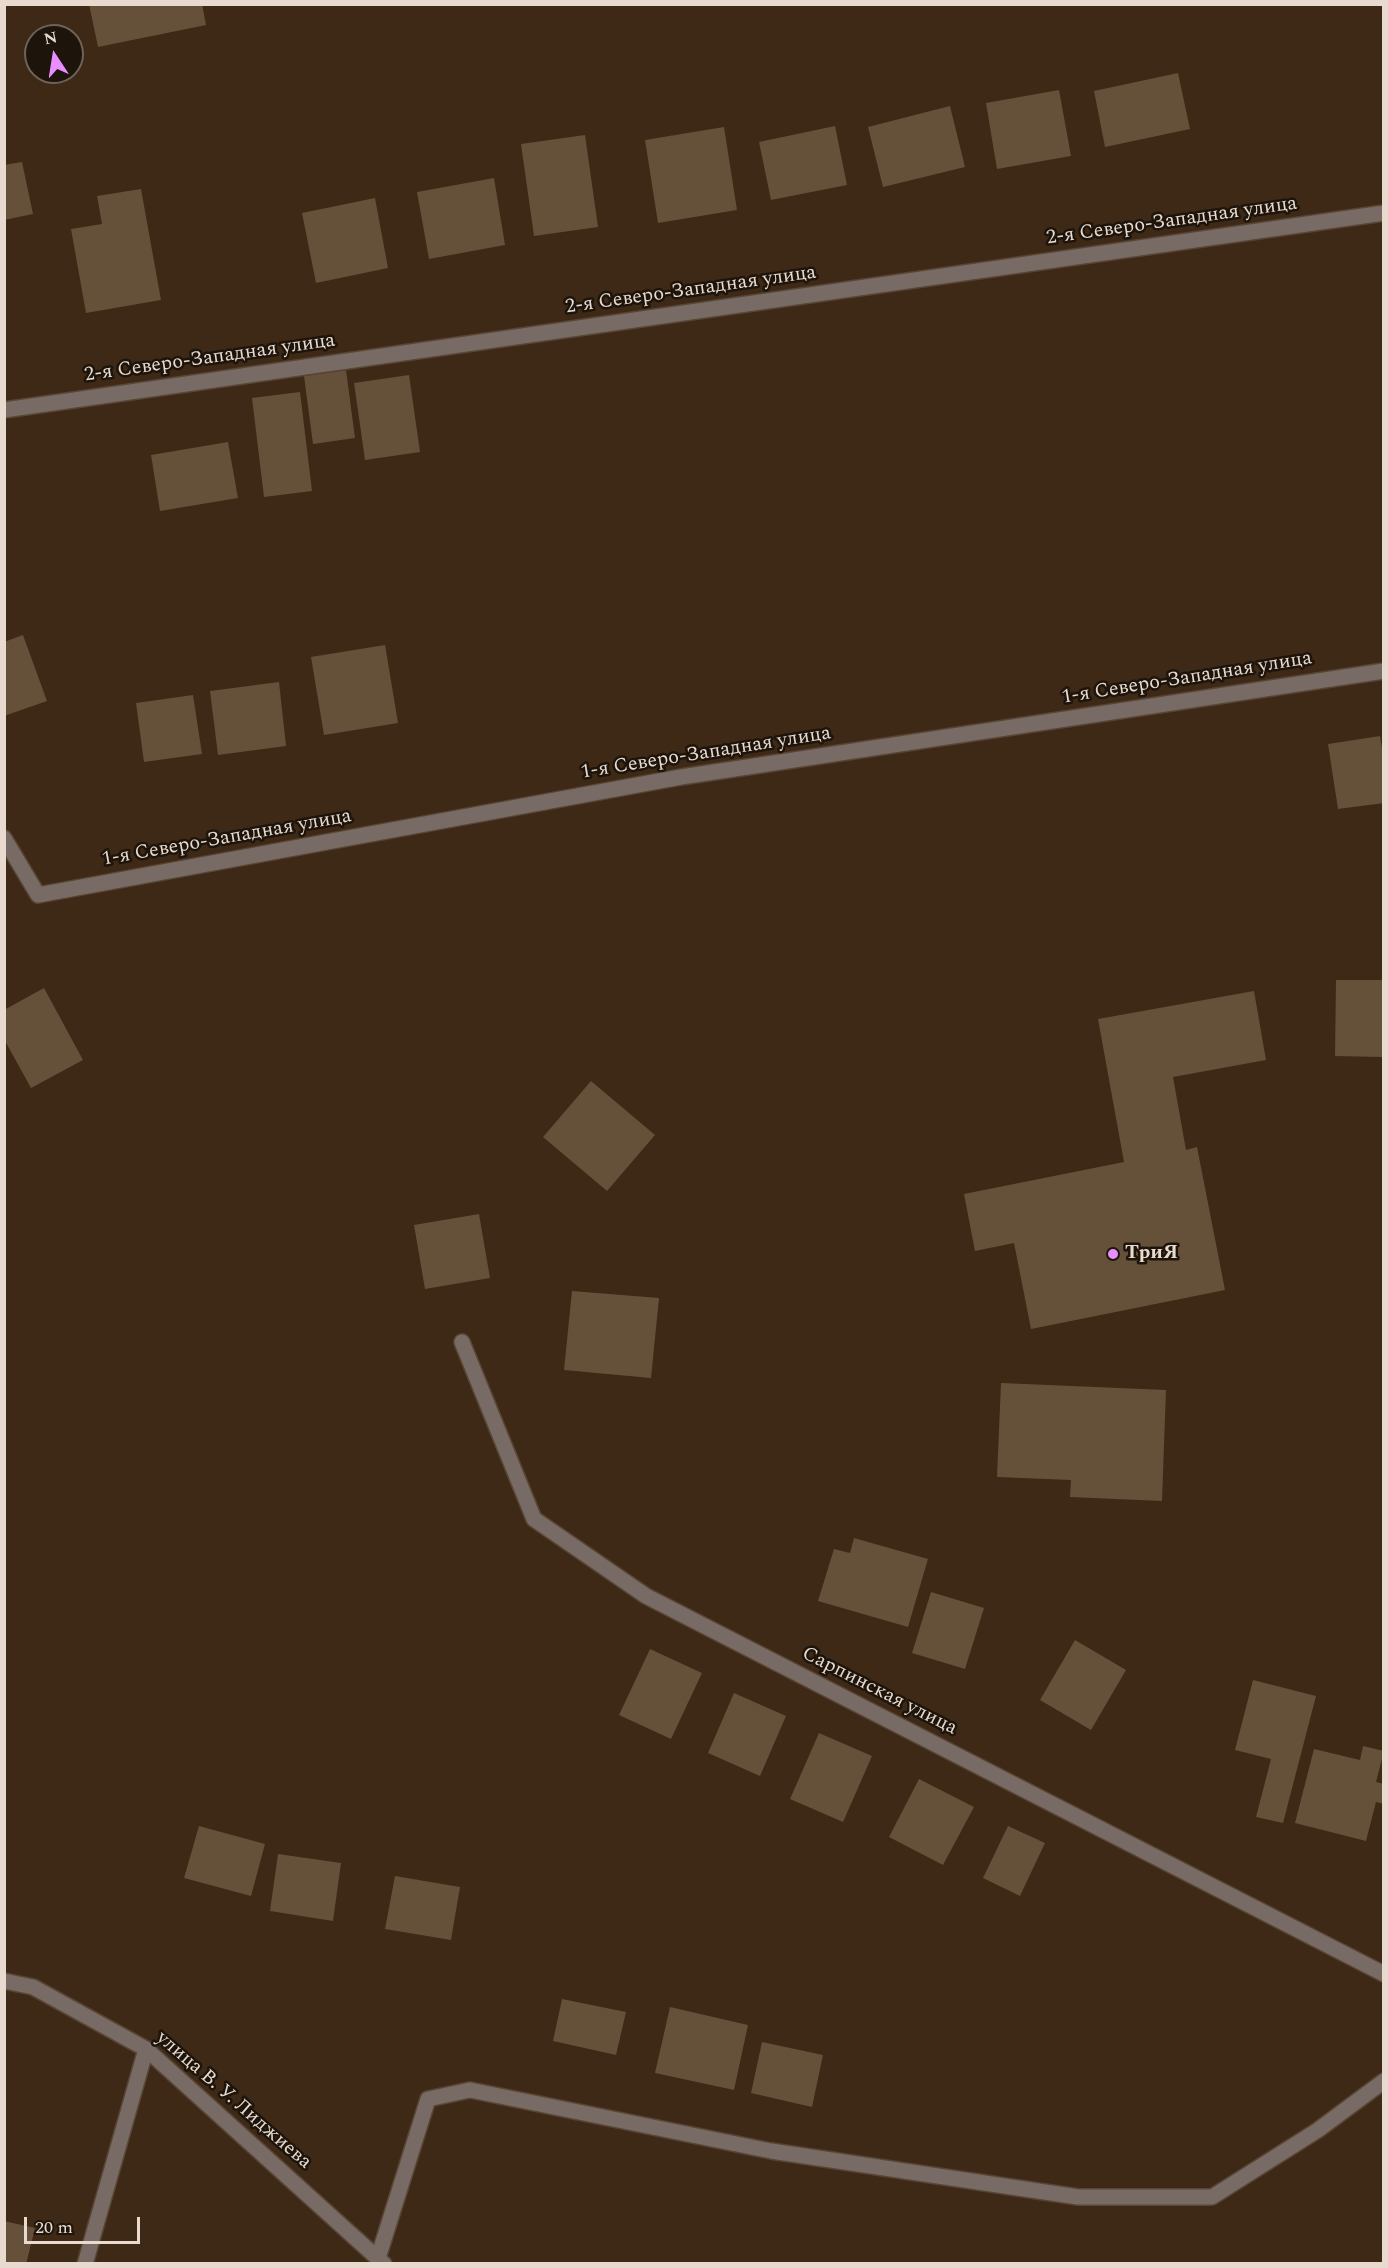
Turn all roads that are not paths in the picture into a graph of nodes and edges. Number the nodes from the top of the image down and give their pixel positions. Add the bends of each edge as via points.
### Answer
1 (1383, 213) edge
2 (4, 410) edge
3 (1383, 671) edge
4 (4, 838) edge
5 (462, 1342) dead end
6 (1383, 1974) edge
7 (4, 1981) edge
8 (146, 2049) junction
9 (1383, 2081) edge
10 (381, 2261) edge
11 (85, 2264) edge

1 - 2 street, 2-я Северо-Западная улица
3 - 4 street, 1-я Северо-Западная улица via 681,777 38,896
5 - 6 street, Сарпинская улица via 534,1518 646,1596
7 - 8 street, улица В. У. Лиджиева via 33,1987
8 - 10 street, улица В. У. Лиджиева
8 - 11 street
9 - 10 street via 1318,2130 1212,2197 1078,2197 771,2151 470,2090 428,2099

